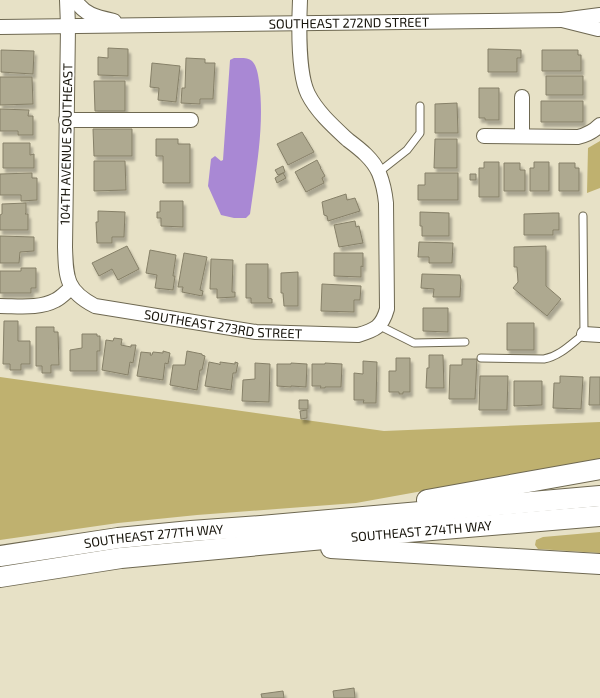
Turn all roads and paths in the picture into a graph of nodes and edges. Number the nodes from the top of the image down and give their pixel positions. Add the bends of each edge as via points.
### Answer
1 (67, 0) edge
2 (75, 0) edge
3 (300, 0) edge
4 (600, 23) edge
5 (300, 24) junction
6 (68, 26) junction
7 (136, 26) junction
8 (0, 27) edge
9 (522, 97) dead end
10 (420, 106) dead end
11 (66, 120) junction
12 (191, 120) dead end
13 (600, 125) edge
14 (484, 136) dead end
15 (522, 136) junction
16 (379, 172) junction
17 (583, 216) dead end
18 (71, 288) junction
19 (0, 306) edge
20 (380, 326) junction
21 (584, 334) junction
22 (600, 335) edge
23 (465, 342) dead end
24 (481, 358) dead end
25 (600, 468) edge
26 (600, 496) edge
27 (600, 516) edge
28 (309, 522) junction
29 (243, 547) junction
30 (0, 556) edge
31 (600, 564) edge
32 (0, 577) edge

1 - 6 street, 104TH AVENUE SOUTHEAST
2 - 7 street, SOUTHEAST 272ND STREET via 86,13
3 - 5 street
4 - 5 street, SOUTHEAST 272ND STREET via 562,20
5 - 7 street, SOUTHEAST 272ND STREET
5 - 16 street via 302,72 307,92 314,105 368,157
6 - 7 street, SOUTHEAST 272ND STREET
6 - 8 street, SOUTHEAST 272ND STREET
6 - 11 street, 104TH AVENUE SOUTHEAST
9 - 15 street
10 - 16 lane via 420,133 406,150
11 - 12 street
11 - 18 street, 104TH AVENUE SOUTHEAST via 65,268
13 - 15 street via 587,135 578,137
14 - 15 street
16 - 20 street via 386,203 387,309
17 - 21 lane
18 - 19 street via 46,304
18 - 20 street, SOUTHEAST 273RD STREET via 95,306 256,332 358,335
20 - 23 lane via 414,343
21 - 22 street
21 - 24 lane via 551,358
25 - 28 main road
26 - 28 main road, SOUTHEAST 274TH WAY
27 - 29 main road, SOUTHEAST 274TH WAY
28 - 30 main road, SOUTHEAST 277TH WAY via 140,536
29 - 31 main road via 324,548
29 - 32 main road, SOUTHEAST 277TH WAY via 121,558

